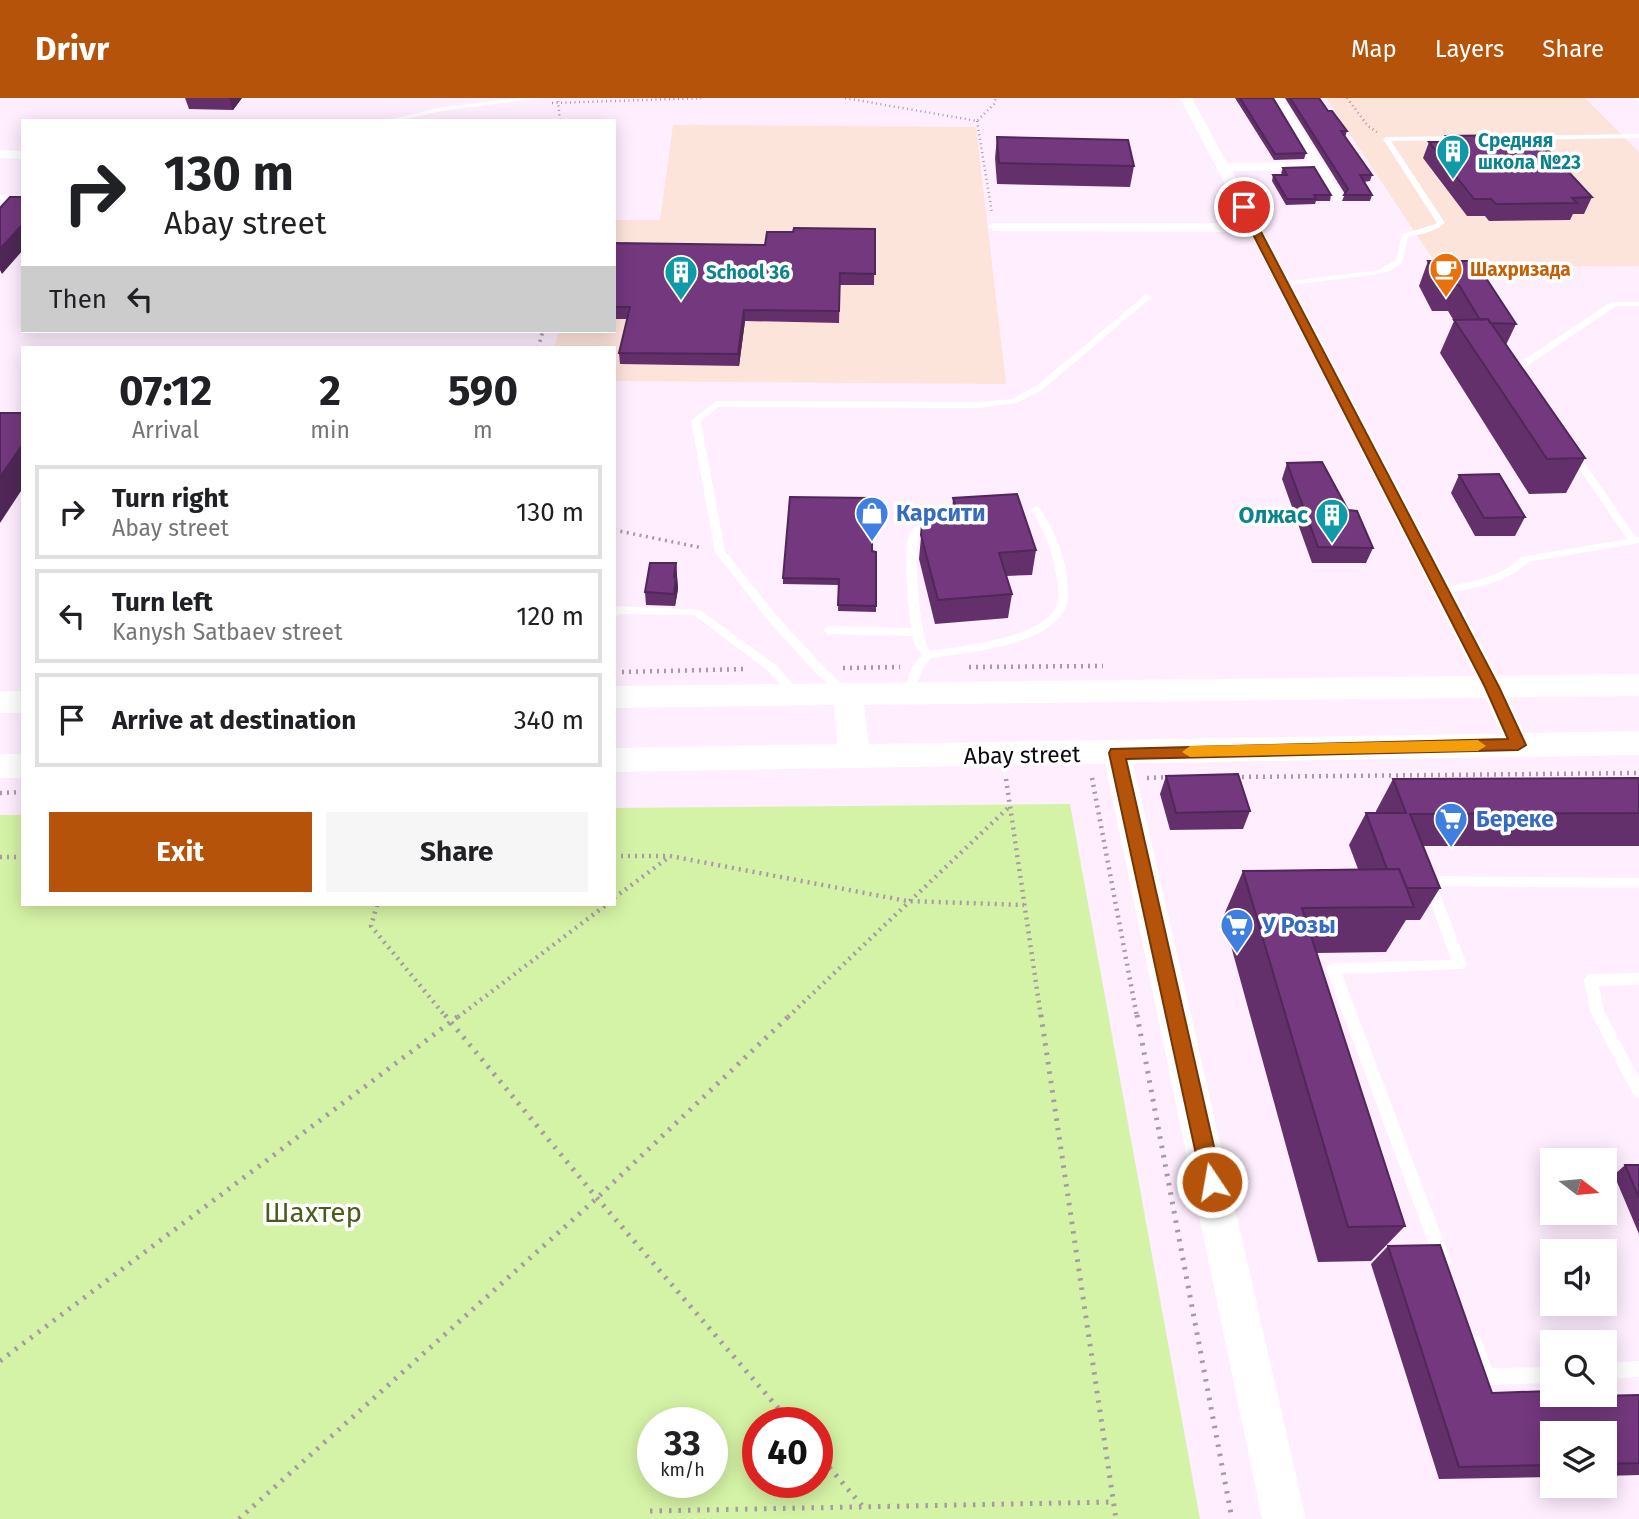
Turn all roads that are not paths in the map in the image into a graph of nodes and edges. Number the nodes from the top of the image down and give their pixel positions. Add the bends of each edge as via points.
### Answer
1 (539, 98) edge
2 (1186, 98) edge
3 (1277, 98) edge
4 (396, 119) edge
5 (1639, 136) edge
6 (1468, 138) edge
7 (1496, 138) edge
8 (0, 155) edge
9 (21, 155) edge
10 (1317, 166) junction
11 (1222, 167) junction
12 (0, 196) edge
13 (1337, 197) dead end
14 (21, 204) edge
15 (994, 227) road end
16 (1255, 228) junction
17 (1285, 284) junction
18 (1148, 297) dead end
19 (1639, 304) edge
20 (1531, 391) edge
21 (1570, 448) edge
22 (1037, 509) dead end
23 (935, 519) edge
24 (1635, 540) edge
25 (720, 552) joint
26 (1442, 591) junction
27 (616, 612) edge
28 (828, 630) dead end
29 (917, 632) junction
30 (928, 655) junction
31 (1639, 685) edge
32 (1492, 687) junction
33 (908, 694) junction
34 (797, 695) junction
35 (848, 695) junction
36 (616, 698) edge
37 (0, 702) edge
38 (21, 702) edge
39 (1639, 743) edge
40 (1518, 745) junction
41 (1117, 753) junction
42 (853, 757) junction
43 (616, 760) edge
44 (0, 766) edge
45 (21, 766) edge
46 (1639, 883) edge
47 (1639, 979) edge
48 (1639, 1091) edge
49 (1448, 1272) edge
50 (1467, 1324) edge
51 (1639, 1369) edge
52 (1617, 1370) edge
53 (1540, 1375) edge
54 (1284, 1519) edge

1 - 4 lane
2 - 11 street
3 - 10 street
5 - 7 lane
6 - 17 lane via 1386,139 1441,223 1405,236 1403,256 1393,267
8 - 9 street
10 - 11 street
10 - 13 street
11 - 16 street
12 - 14 lane
15 - 16 street
16 - 17 street
17 - 26 street
18 - 25 lane via 1039,388 1014,401 981,405 716,404 696,421
19 - 20 lane via 1614,304 1516,369
21 - 24 lane
22 - 30 lane via 1061,568 1064,594 1060,610 1016,637
23 - 29 lane via 920,527 913,538
24 - 26 lane via 1525,559 1502,577
25 - 35 lane via 774,620
26 - 32 street
27 - 34 lane via 696,612 772,668
28 - 29 lane
29 - 30 lane
30 - 33 lane
31 - 32 main road
32 - 33 main road
32 - 40 street
33 - 35 main road
34 - 35 main road
34 - 36 main road
35 - 42 main road
37 - 38 main road
39 - 40 main road, Abay street
40 - 41 main road, Abay street
41 - 42 main road, Abay street
41 - 54 street
42 - 43 main road, Abay street
44 - 45 main road
46 - 49 lane via 1429,881 1460,965 1334,969
47 - 48 lane via 1591,980 1597,1012
50 - 53 lane via 1487,1377
51 - 52 lane

